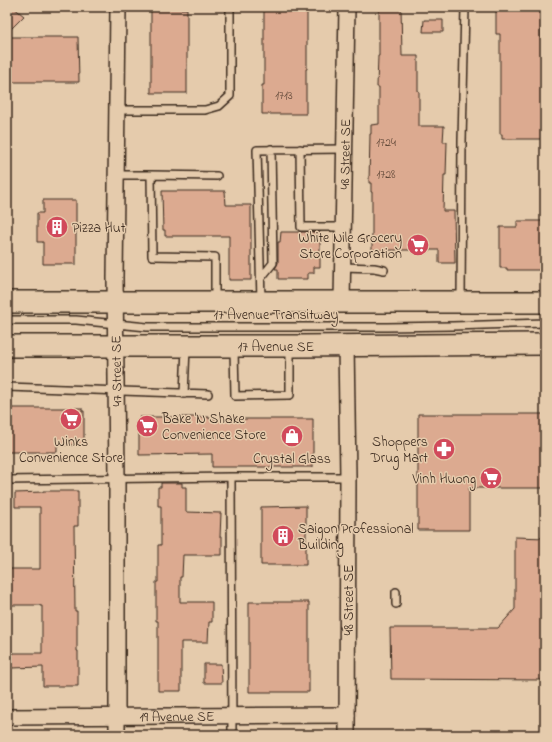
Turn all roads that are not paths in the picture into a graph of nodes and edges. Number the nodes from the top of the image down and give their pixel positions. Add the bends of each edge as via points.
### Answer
1 (118, 7) edge
2 (230, 7) edge
3 (346, 7) edge
4 (465, 7) edge
5 (117, 110) junction
6 (271, 149) junction
7 (300, 149) junction
8 (344, 149) junction
9 (117, 175) junction
10 (151, 175) junction
11 (217, 176) dead end
12 (343, 226) junction
13 (343, 267) junction
14 (384, 270) dead end
15 (261, 278) junction
16 (7, 302) edge
17 (115, 302) junction
18 (215, 302) junction
19 (261, 302) junction
20 (342, 302) junction
21 (461, 302) junction
22 (545, 302) edge
23 (7, 320) edge
24 (545, 323) edge
25 (116, 324) junction
26 (545, 344) edge
27 (346, 345) junction
28 (7, 346) edge
29 (116, 346) junction
30 (186, 346) junction
31 (234, 346) junction
32 (290, 346) junction
33 (7, 387) edge
34 (117, 390) junction
35 (184, 394) junction
36 (208, 394) dead end
37 (348, 476) junction
38 (231, 477) junction
39 (117, 478) junction
40 (7, 480) edge
41 (396, 592) dead end
42 (396, 604) dead end
43 (347, 715) junction
44 (117, 716) junction
45 (232, 716) junction
46 (7, 717) edge
47 (117, 735) edge
48 (232, 735) edge
49 (347, 735) edge

1 - 5 street, 47 Street SE
2 - 5 lane via 230,96 219,106 205,110
3 - 8 street, 48 Street SE
4 - 21 lane
5 - 9 street, 47 Street SE
6 - 7 lane
6 - 15 lane via 273,263
6 - 15 lane via 257,150
7 - 8 lane
7 - 12 lane via 301,226
8 - 12 street, 48 Street SE
9 - 10 lane
9 - 17 street, 47 Street SE
10 - 11 lane
10 - 18 lane via 152,256 215,257
12 - 13 street, 48 Street SE
13 - 14 lane
13 - 20 street, 48 Street SE
15 - 19 lane
16 - 17 main road
17 - 18 main road
17 - 25 street, 47 Street SE
18 - 19 main road
19 - 20 main road
20 - 21 main road
21 - 22 main road
23 - 25 lane, 17 Avenue Transitway via 76,320
24 - 25 lane, 17 Avenue Transitway via 387,327 147,327
25 - 29 street, 47 Street SE
26 - 27 main road, 17 Avenue SE
27 - 32 main road, 17 Avenue SE
27 - 37 street, 48 Street SE
28 - 29 main road, 17 Avenue SE
29 - 30 main road, 17 Avenue SE
29 - 34 street, 47 Street SE
30 - 31 main road, 17 Avenue SE
30 - 35 lane
31 - 32 main road, 17 Avenue SE
31 - 32 lane via 235,396 290,395
33 - 34 lane
34 - 35 lane
34 - 39 street, 47 Street SE
35 - 36 lane
37 - 38 lane
37 - 43 street, 48 Street SE
38 - 39 lane
38 - 45 lane
39 - 40 lane
39 - 44 street, 47 Street SE
41 - 42 lane
43 - 45 street, 19 Avenue SE
43 - 49 street, 48 Street SE
44 - 45 street, 19 Avenue SE
44 - 46 street, 19 Avenue SE
44 - 47 street, 47 Street SE
45 - 48 lane

